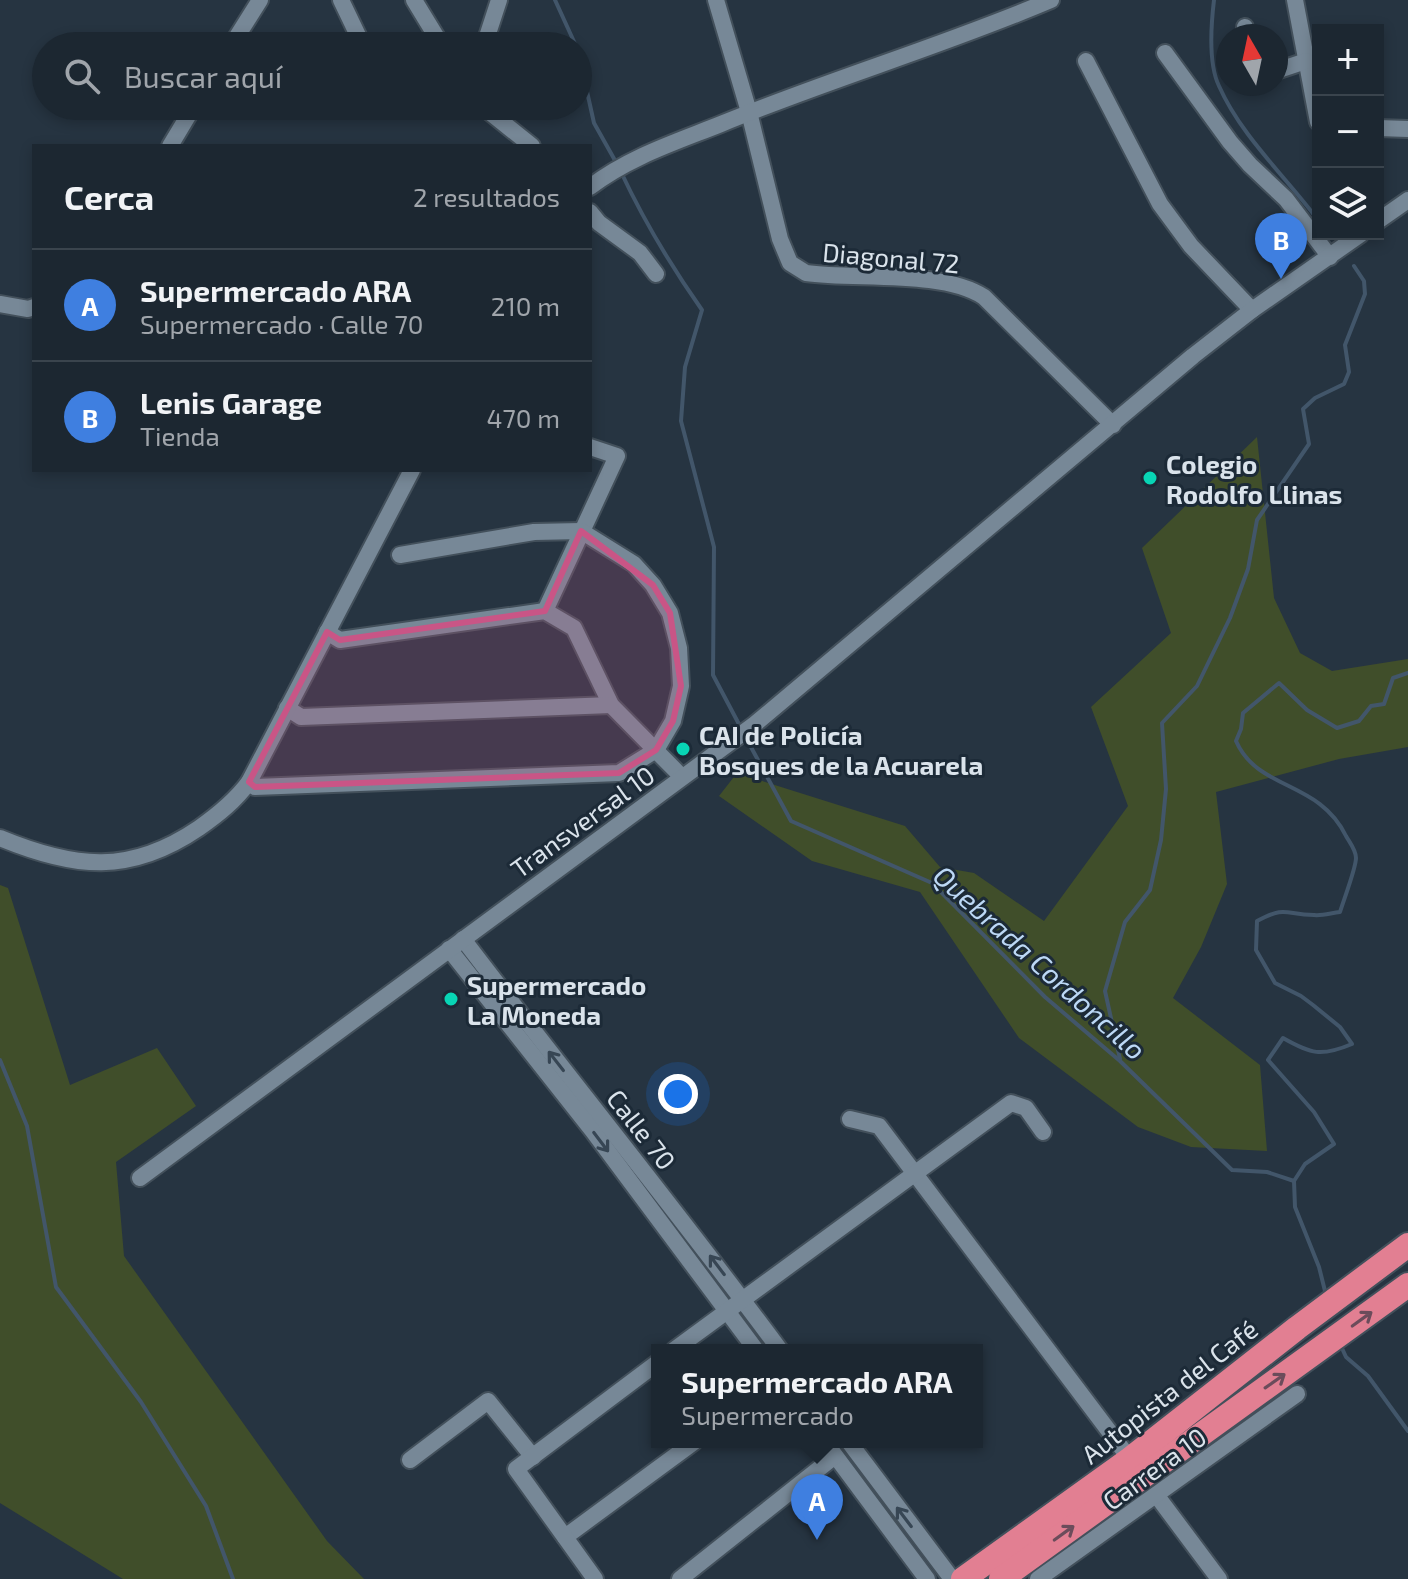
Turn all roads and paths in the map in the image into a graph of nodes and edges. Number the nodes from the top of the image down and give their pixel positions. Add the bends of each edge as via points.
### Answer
1 (260, 0) edge
2 (341, 0) edge
3 (414, 0) edge
4 (499, 0) edge
5 (716, 0) edge
6 (1051, 0) edge
7 (1295, 0) edge
8 (240, 32) edge
9 (356, 32) edge
10 (433, 32) edge
11 (489, 32) edge
12 (1165, 53) dead end
13 (1086, 61) dead end
14 (1306, 61) junction
15 (1288, 67) edge
16 (1313, 96) edge
17 (749, 112) junction
18 (186, 120) edge
19 (500, 120) edge
20 (1384, 128) edge
21 (1408, 129) edge
22 (171, 144) edge
23 (530, 144) edge
24 (592, 186) edge
25 (1408, 200) edge
26 (592, 214) edge
27 (1384, 217) edge
28 (1353, 240) edge
29 (1330, 257) junction
30 (656, 274) dead end
31 (0, 304) edge
32 (32, 308) edge
33 (1252, 310) junction
34 (1113, 425) junction
35 (592, 448) edge
36 (411, 472) edge
37 (581, 531) junction
38 (400, 555) dead end
39 (545, 611) junction
40 (327, 632) junction
41 (611, 705) junction
42 (287, 708) junction
43 (656, 750) junction
44 (682, 777) junction
45 (249, 782) junction
46 (0, 838) edge
47 (456, 944) junction
48 (850, 1119) dead end
49 (1043, 1132) dead end
50 (914, 1172) junction
51 (140, 1178) dead end
52 (1398, 1252) edge
53 (1408, 1285) edge
54 (742, 1299) junction
55 (727, 1310) junction
56 (682, 1344) edge
57 (752, 1344) edge
58 (776, 1344) edge
59 (651, 1368) edge
60 (1297, 1394) dead end
61 (686, 1448) edge
62 (829, 1448) edge
63 (854, 1448) edge
64 (835, 1456) junction
65 (533, 1457) junction
66 (1130, 1459) junction
67 (410, 1460) dead end
68 (1157, 1496) junction
69 (565, 1537) junction
70 (595, 1579) edge
71 (680, 1579) edge
72 (927, 1579) edge
73 (952, 1579) edge
74 (963, 1579) edge
75 (1001, 1579) edge
76 (1038, 1579) edge
77 (1219, 1579) edge

1 - 8 street
2 - 9 street
3 - 10 street
4 - 11 street
5 - 17 street, Diagonal 72
6 - 17 street
7 - 14 street
12 - 29 street via 1230,142 1286,199
13 - 33 street via 1160,204 1191,246
14 - 15 street
14 - 16 street
17 - 24 street via 635,159
17 - 34 street, Diagonal 72 via 780,239 797,269 826,276 949,281 973,289
18 - 22 street
19 - 23 street
20 - 21 street
25 - 27 street
26 - 30 street via 640,253
28 - 29 street, Transversal 10
29 - 33 street, Transversal 10
31 - 32 street
33 - 34 street, Transversal 10
34 - 44 street, Transversal 10 via 755,724
35 - 37 street via 617,456
36 - 40 street
37 - 38 street via 534,532
37 - 39 street
37 - 43 street via 634,564 670,613 681,686 673,721
39 - 40 street via 340,640
39 - 41 street via 574,628
40 - 42 street
41 - 42 street via 301,717
41 - 43 street
42 - 45 street
43 - 44 street
43 - 45 street via 619,773 255,787
44 - 47 street, Transversal 10
45 - 46 street via 234,802 189,835 132,860 74,861
47 - 51 street, Transversal 10
54 -> 47 street, Calle 70 via 606,1120
47 -> 55 street, Calle 70
48 - 50 street via 879,1126
49 - 50 street via 1026,1108 1011,1103
50 - 54 street
50 - 66 street
52 - 66 highway, Autopista del Café
75 -> 53 highway, Autopista del Café
54 - 55 street
54 - 58 street, Calle 70
55 - 56 street
55 - 57 street, Calle 70
59 - 65 street
60 - 68 street, Carrera 10
61 - 69 street
62 - 64 street
73 -> 63 street
64 - 71 street
64 - 72 street
65 - 67 street via 488,1401
65 - 69 street via 516,1469
66 - 74 highway, Autopista del Café
68 - 76 street, Carrera 10
68 - 77 street
69 - 70 street

